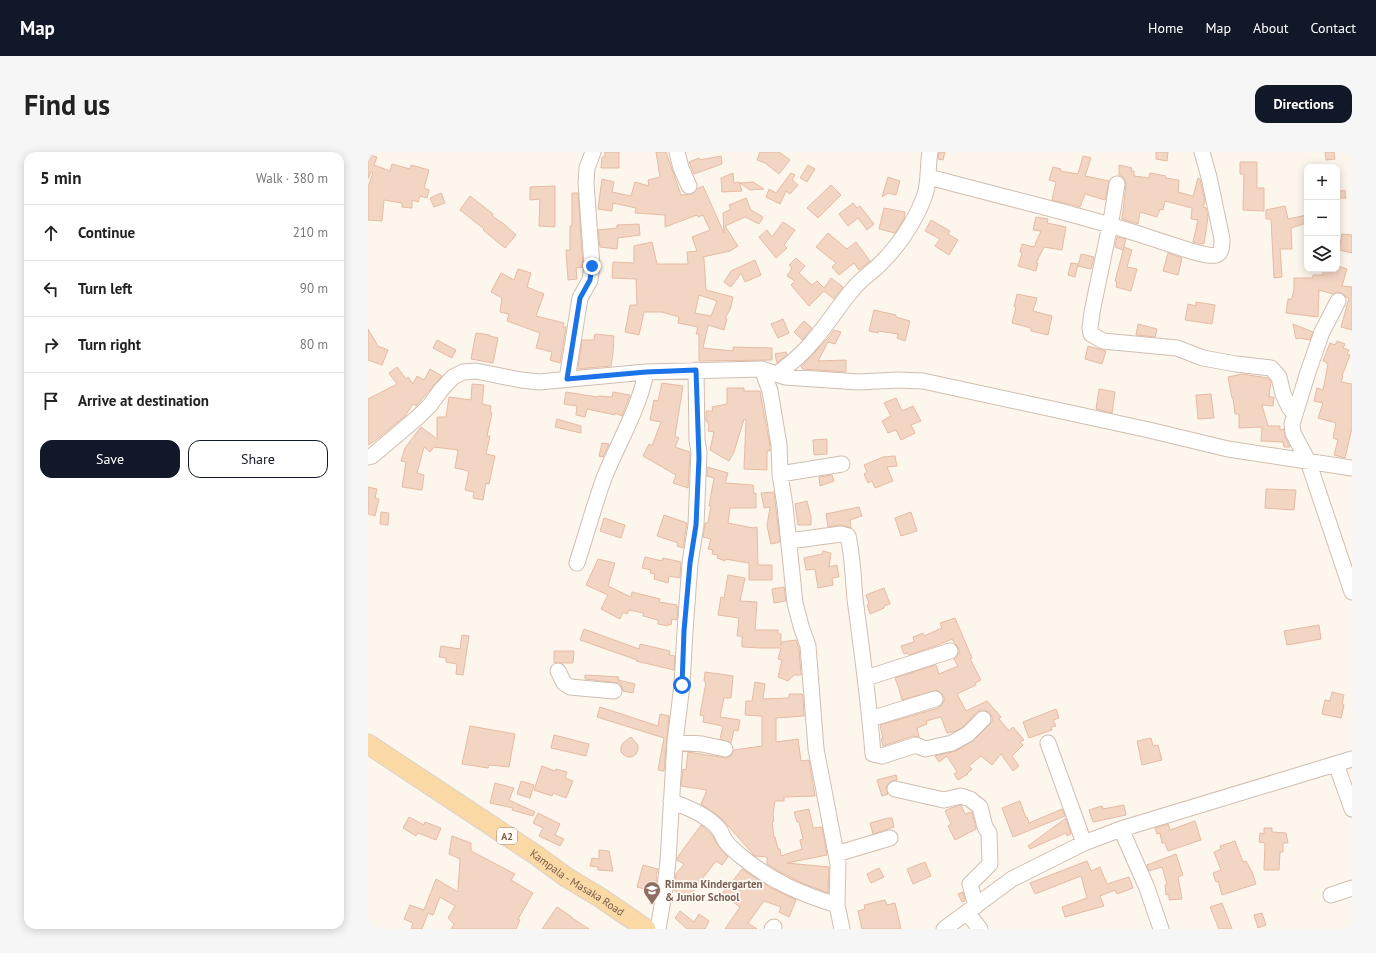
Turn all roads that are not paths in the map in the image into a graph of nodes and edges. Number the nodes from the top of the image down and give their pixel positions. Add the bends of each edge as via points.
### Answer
1 (593, 152) edge
2 (677, 152) edge
3 (930, 152) edge
4 (1202, 152) edge
5 (929, 177) junction
6 (1117, 184) dead end
7 (689, 186) dead end
8 (1109, 225) junction
9 (1338, 301) dead end
10 (762, 369) junction
11 (696, 370) junction
12 (646, 372) junction
13 (777, 374) junction
14 (567, 379) junction
15 (1294, 414) junction
16 (368, 457) edge
17 (1308, 462) junction
18 (842, 464) dead end
19 (1352, 468) edge
20 (780, 474) junction
21 (788, 541) junction
22 (577, 564) dead end
23 (1352, 592) edge
24 (950, 651) dead end
25 (558, 671) dead end
26 (866, 678) junction
27 (614, 691) dead end
28 (935, 699) dead end
29 (870, 719) junction
30 (983, 719) dead end
31 (675, 742) junction
32 (1048, 743) dead end
33 (368, 744) edge
34 (725, 749) dead end
35 (1352, 759) edge
36 (1336, 764) junction
37 (896, 789) dead end
38 (671, 801) junction
39 (1352, 809) edge
40 (1121, 829) junction
41 (890, 838) dead end
42 (1084, 843) junction
43 (836, 854) junction
44 (1352, 888) edge
45 (1330, 895) dead end
46 (837, 905) junction
47 (971, 909) junction
48 (646, 929) edge
49 (658, 929) edge
50 (842, 929) edge
51 (944, 929) edge
52 (980, 929) edge
53 (1161, 929) edge

1 - 14 street via 587,168 586,183 592,266 590,280 580,298
2 - 7 street
3 - 5 street via 927,165
4 - 8 street via 1210,177 1222,239 1220,253 1211,255 1191,251
5 - 8 street
5 - 13 street via 924,198 914,220 902,237 880,264 854,287 813,342 797,359
6 - 8 street
8 - 15 street via 1092,312 1091,334 1103,340 1177,348 1203,358 1271,368 1279,377 1283,394
9 - 15 street via 1322,332
10 - 11 street
10 - 13 street
10 - 20 street via 770,391 779,445
11 - 12 street
11 - 31 street via 699,452 696,525 690,563 682,685
12 - 14 street
12 - 22 street via 635,407 604,478
13 - 17 street via 785,377 859,382 923,381 1228,449
14 - 16 street via 539,382 463,372 453,377 440,390 418,417
15 - 17 street via 1293,434
17 - 19 street
17 - 23 street
18 - 20 street
20 - 21 street
21 - 26 street via 841,534 848,536
21 - 43 street via 795,603 808,646 816,749
24 - 26 street
25 - 27 street via 564,683 570,687
26 - 29 street
28 - 29 street
29 - 30 street via 873,754 882,756 916,745 925,749 952,743 968,734
31 - 34 street
31 - 38 street
32 - 42 street
33 - 48 main road, Kampala - Masaka Road / A2
35 - 36 street
36 - 39 street
36 - 40 street
37 - 47 street via 944,800 961,796 980,807 989,833 990,864 970,884
38 - 46 street via 696,811 714,823 726,843 779,882
38 - 49 street via 668,860
40 - 42 street
40 - 53 street via 1147,888
41 - 43 street
42 - 47 street via 1012,879
43 - 46 street
44 - 45 street
46 - 50 street
47 - 51 street
47 - 52 street

